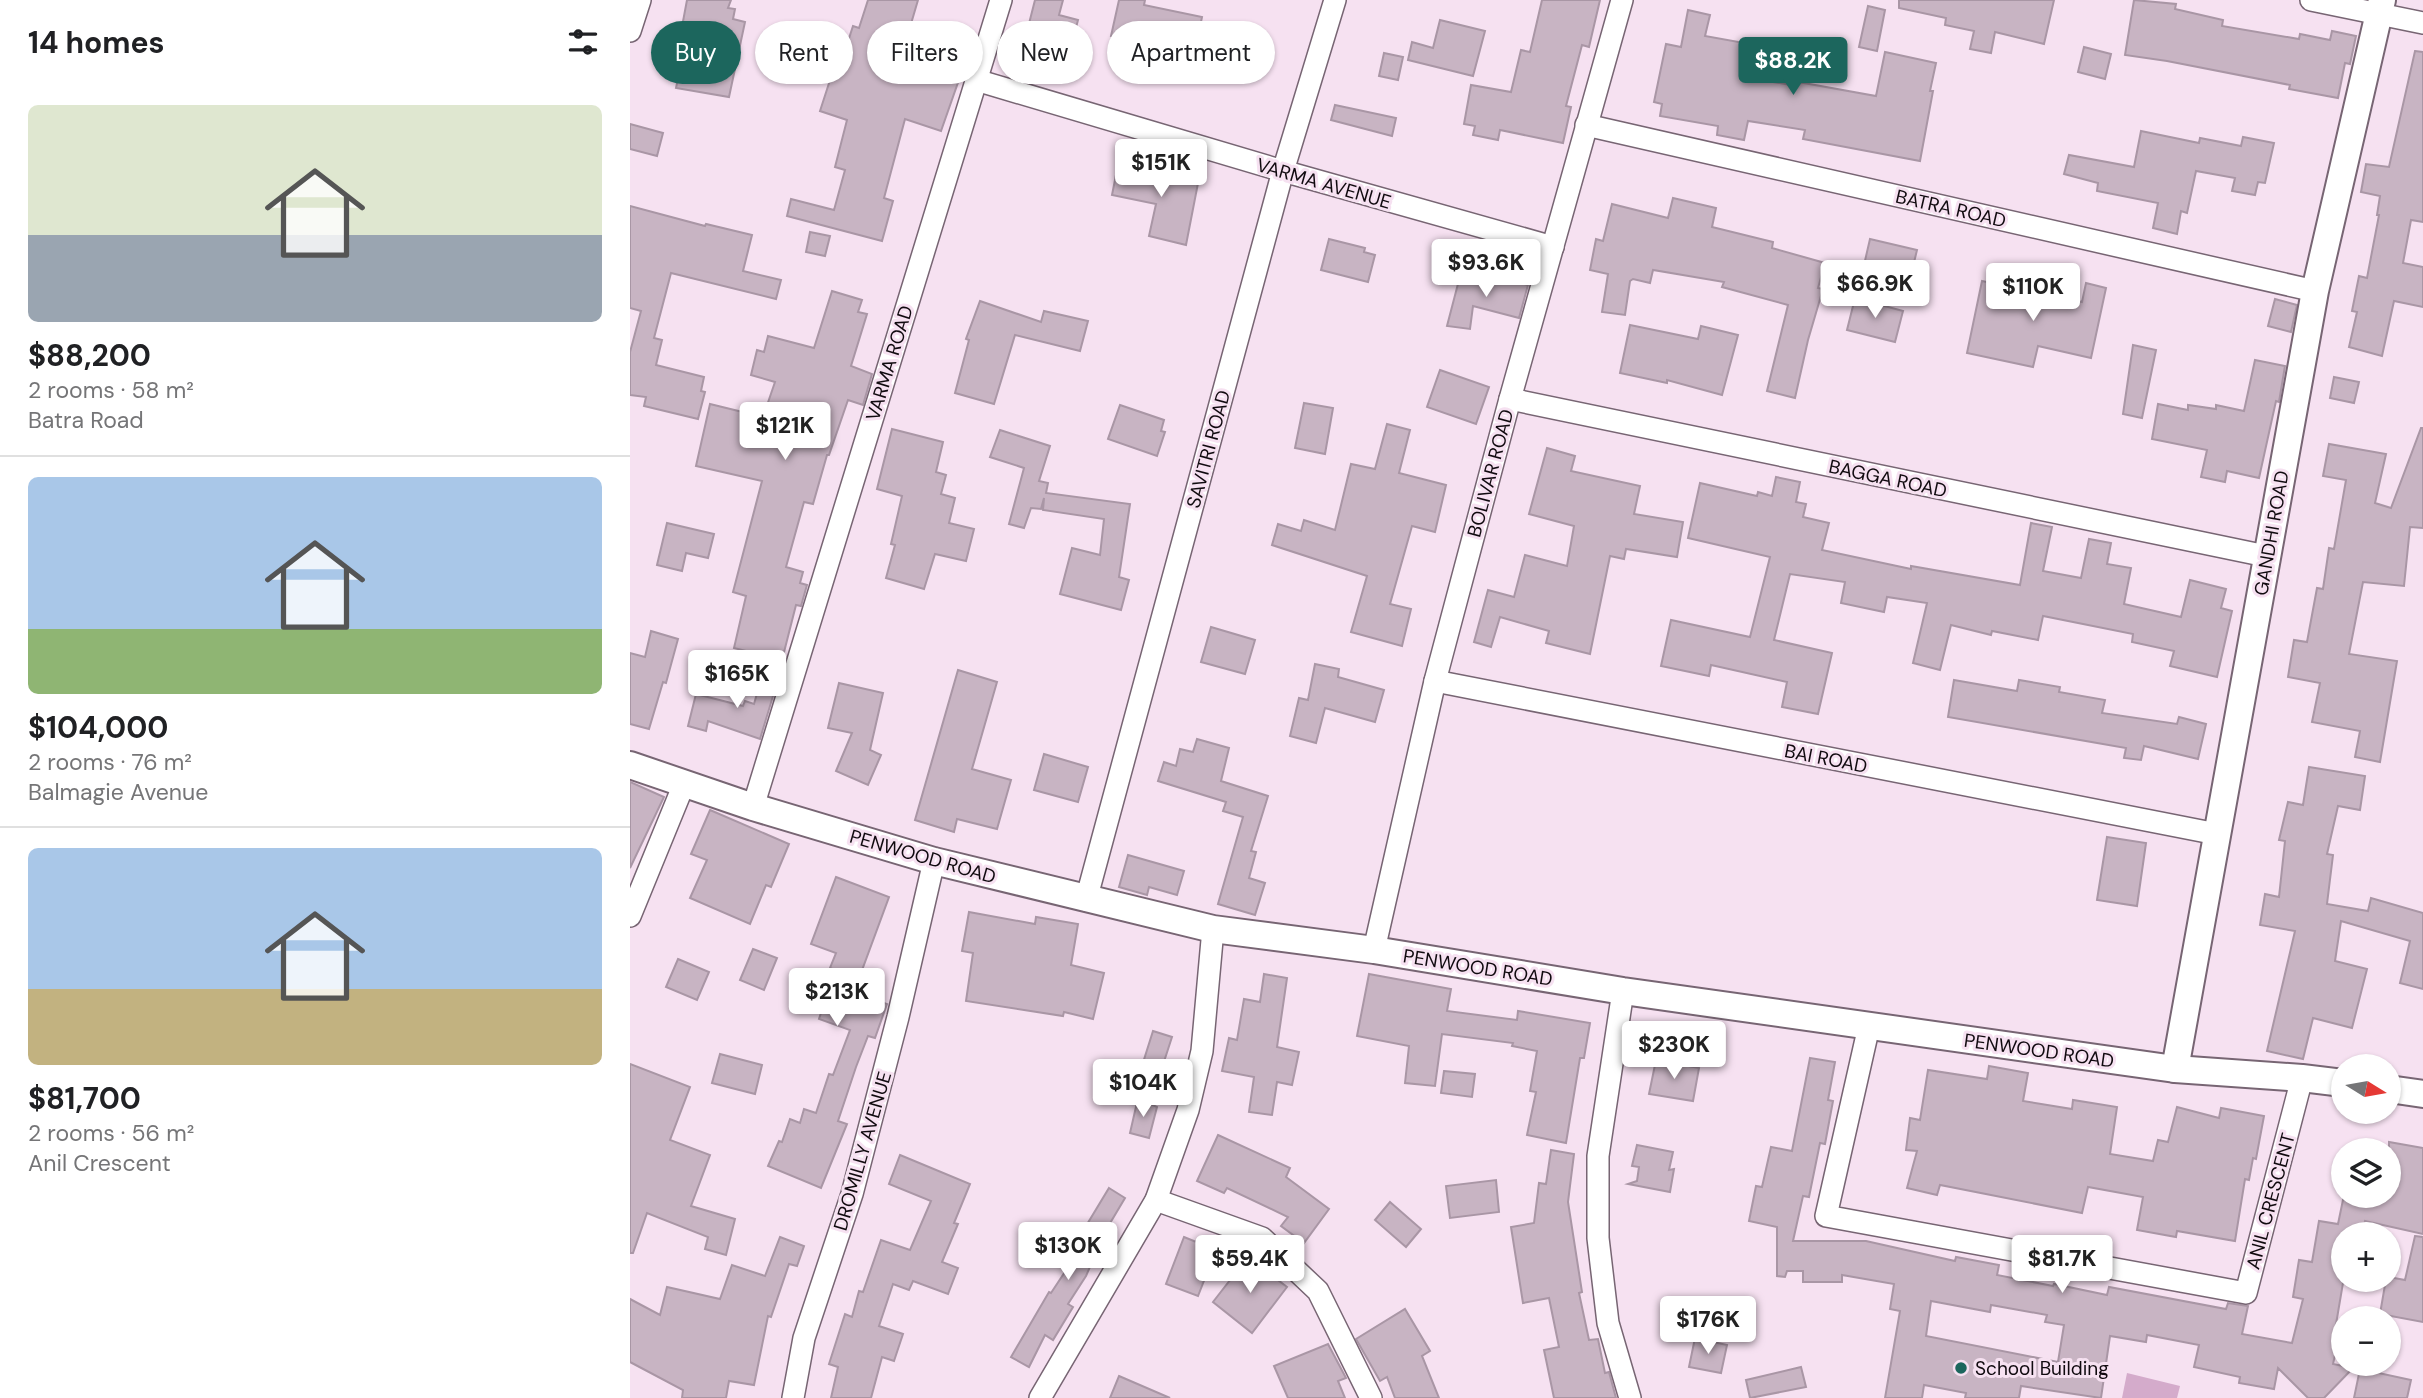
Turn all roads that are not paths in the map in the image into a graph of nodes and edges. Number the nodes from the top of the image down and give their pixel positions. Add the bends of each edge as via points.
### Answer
1 (640, 0) edge
2 (1001, 0) edge
3 (1335, 0) edge
4 (1622, 0) edge
5 (2311, 0) edge
6 (2380, 6) edge
7 (2423, 23) edge
8 (630, 31) edge
9 (983, 58) edge
10 (983, 82) edge
11 (975, 84) edge
12 (1586, 125) junction
13 (1283, 171) junction
14 (1553, 247) junction
15 (2315, 291) junction
16 (1510, 399) junction
17 (2266, 556) junction
18 (1435, 681) junction
19 (630, 765) edge
20 (684, 785) junction
21 (753, 807) junction
22 (2217, 834) junction
23 (934, 861) junction
24 (1086, 900) junction
25 (630, 916) edge
26 (1213, 929) junction
27 (1374, 950) junction
28 (1623, 991) junction
29 (1869, 1026) junction
30 (2175, 1069) junction
31 (2302, 1078) junction
32 (2331, 1082) edge
33 (2401, 1091) edge
34 (2423, 1094) edge
35 (1156, 1200) junction
36 (793, 1398) edge
37 (1040, 1398) edge
38 (1371, 1398) edge
39 (1630, 1398) edge

1 - 8 street
2 - 9 street, VARMA ROAD
3 - 13 street, SAVITRI ROAD
4 - 12 street, BOLIVAR ROAD
5 - 6 street
6 - 7 street
6 - 15 street, GANDHI ROAD
10 - 13 street, VARMA AVENUE
11 - 21 street, VARMA ROAD
12 - 14 street, BOLIVAR ROAD
12 - 15 street, BATRA ROAD
13 - 14 street, VARMA AVENUE
13 - 24 street, SAVITRI ROAD
14 - 16 street, BOLIVAR ROAD
15 - 17 street, GANDHI ROAD
16 - 17 street, BAGGA ROAD
16 - 18 street, BOLIVAR ROAD
17 - 22 street, GANDHI ROAD
18 - 22 street, BAI ROAD
18 - 27 street, BOLIVAR ROAD
19 - 20 street, PENWOOD ROAD
20 - 21 street, PENWOOD ROAD
20 - 25 street
21 - 23 street, PENWOOD ROAD
22 - 30 street, GANDHI ROAD
23 - 24 street, PENWOOD ROAD
23 - 36 street, DROMILLY AVENUE via 856,1181 804,1338
24 - 26 street, PENWOOD ROAD
26 - 27 street, PENWOOD ROAD
26 - 35 street via 1202,1051 1188,1110
27 - 28 street, PENWOOD ROAD
28 - 29 street, PENWOOD ROAD
28 - 39 street via 1598,1156 1598,1238 1608,1323
29 - 30 street, PENWOOD ROAD
29 - 31 street, ANIL CRESCENT via 1826,1216 2246,1293
30 - 31 street, PENWOOD ROAD
31 - 32 street, PENWOOD ROAD
33 - 34 street
35 - 37 street
35 - 38 street via 1262,1238 1318,1291

